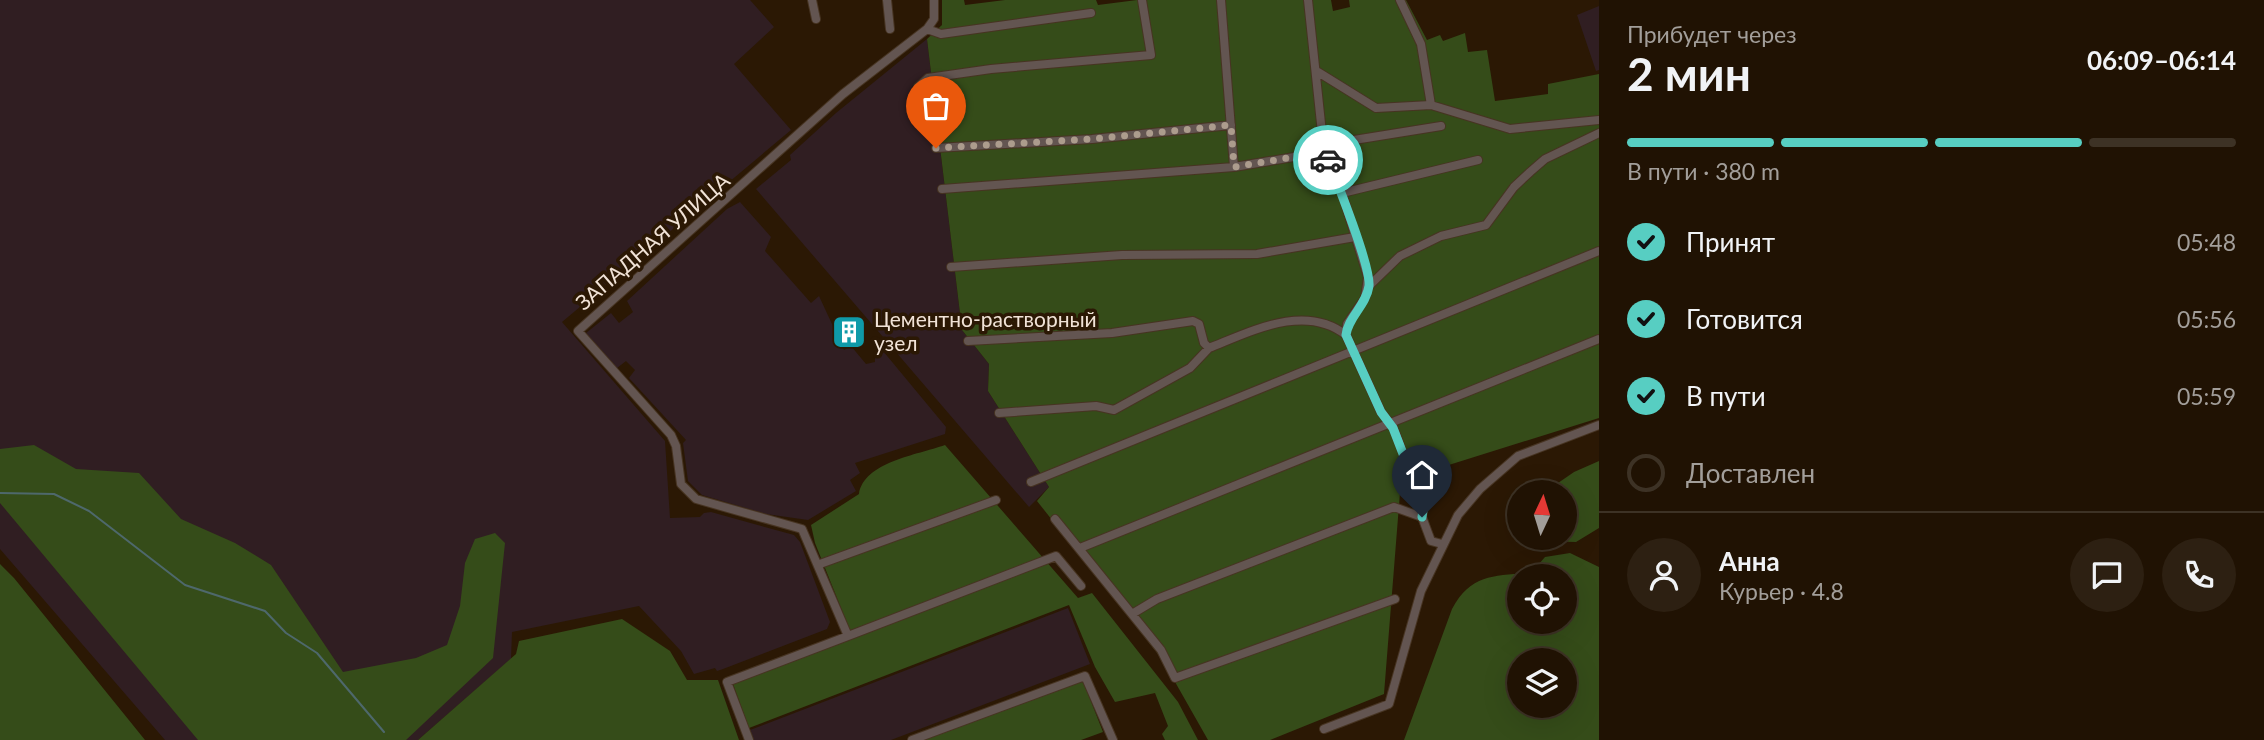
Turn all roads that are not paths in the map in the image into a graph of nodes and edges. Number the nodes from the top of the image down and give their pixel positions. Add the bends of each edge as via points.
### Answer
1 (813, 0) edge
2 (887, 0) edge
3 (934, 0) edge
4 (1142, 0) edge
5 (1221, 0) edge
6 (1308, 0) edge
7 (1400, 0) edge
8 (1091, 13) dead end
9 (816, 19) dead end
10 (890, 29) dead end
11 (927, 29) junction
12 (1318, 72) junction
13 (918, 87) dead end
14 (1431, 105) junction
15 (1599, 120) edge
16 (1231, 125) junction
17 (1441, 126) dead end
18 (1599, 133) edge
19 (936, 148) dead end
20 (1324, 148) junction
21 (1478, 160) dead end
22 (1234, 167) junction
23 (942, 189) dead end
24 (1342, 193) junction
25 (1355, 237) junction
26 (1599, 251) edge
27 (951, 267) dead end
28 (1369, 286) junction
29 (1346, 335) junction
30 (1599, 338) edge
31 (968, 341) dead end
32 (1209, 348) junction
33 (1354, 350) junction
34 (999, 413) dead end
35 (1389, 423) junction
36 (1599, 425) edge
37 (1031, 482) dead end
38 (996, 500) dead end
39 (1422, 517) junction
40 (1055, 519) dead end
41 (1442, 544) junction
42 (1080, 548) junction
43 (820, 564) junction
44 (1081, 586) dead end
45 (1395, 599) dead end
46 (1132, 614) junction
47 (848, 636) junction
48 (1324, 729) dead end
49 (750, 740) edge
50 (912, 740) edge
51 (1113, 740) edge

1 - 9 street
2 - 10 street
3 - 11 street via 934,19
4 - 13 street via 1151,55 991,69 928,78
5 - 16 street
6 - 12 street
7 - 14 street via 1422,44
8 - 11 street via 940,34
11 - 43 street, ЗАПАДНАЯ УЛИЦА via 843,94 578,331 671,435 681,484 696,499 802,529
12 - 14 street via 1376,108
12 - 20 street
14 - 15 street via 1510,129
16 - 19 street
16 - 22 street
17 - 20 street
18 - 28 street via 1545,159 1514,187 1486,225 1441,236 1411,250
20 - 22 street
20 - 24 street
21 - 24 street
22 - 23 street
24 - 25 street
25 - 27 street via 1257,254 1122,255
25 - 28 street
26 - 33 street
28 - 29 street via 1347,324
29 - 32 street via 1331,323 1294,319
29 - 33 street
30 - 35 street
31 - 32 street via 1112,332 1193,321 1199,324
32 - 34 street via 1190,368 1114,410 1096,406
33 - 35 street
33 - 37 street
35 - 39 street via 1419,484
35 - 42 street
36 - 41 street via 1518,456 1480,489
38 - 43 street
39 - 41 street via 1432,541
39 - 46 street via 1394,507 1157,598
40 - 42 street
41 - 48 street via 1421,592 1389,704
42 - 46 street
43 - 47 street, ЗАПАДНАЯ УЛИЦА
44 - 47 street via 1056,556
45 - 46 street via 1175,678 1161,650
47 - 49 street via 727,682
50 - 51 street via 1085,676

